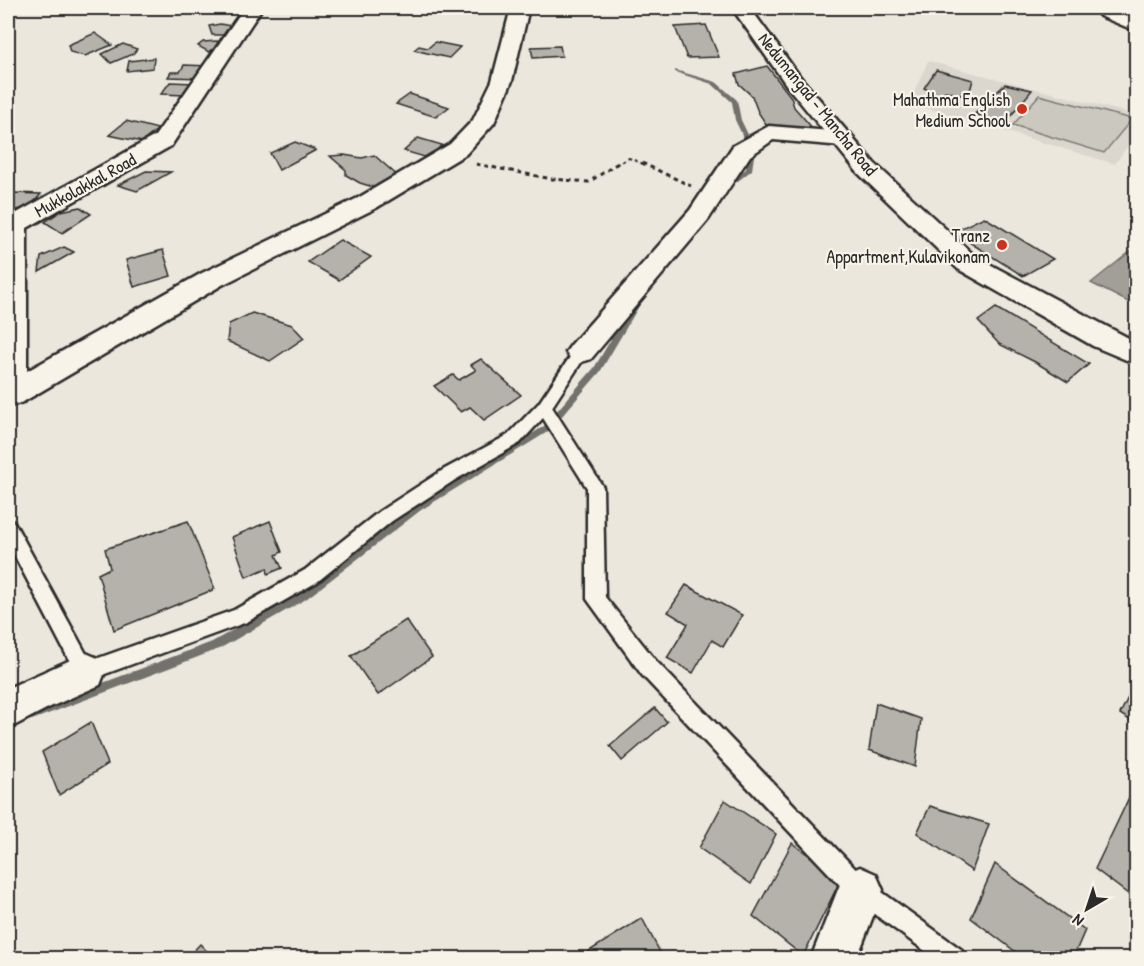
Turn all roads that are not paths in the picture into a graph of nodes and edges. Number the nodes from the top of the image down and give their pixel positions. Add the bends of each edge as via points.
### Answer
1 (253, 8) edge
2 (520, 8) edge
3 (741, 8) edge
4 (1103, 8) edge
5 (1137, 25) edge
6 (843, 139) junction
7 (581, 352) joint
8 (1137, 354) edge
9 (10, 395) edge
10 (544, 408) junction
11 (8, 526) edge
12 (86, 672) junction
13 (8, 710) edge
14 (860, 890) junction
15 (834, 958) edge
16 (954, 958) edge

1 - 9 street, Mukkolakkal Road via 163,141 14,225
2 - 9 street via 502,81 483,123 458,149 367,203 212,279
3 - 6 street, Nedumangad - Mancha Road via 794,82
4 - 5 street
6 - 7 street via 769,133 750,145 699,215
6 - 8 street, Nedumangad - Mancha Road via 866,168 967,263
7 - 10 lane
10 - 12 lane via 514,439 386,516 310,576 240,616
10 - 14 lane via 595,487 596,599 649,668
11 - 12 lane
12 - 13 street
14 - 15 street
14 - 16 lane

